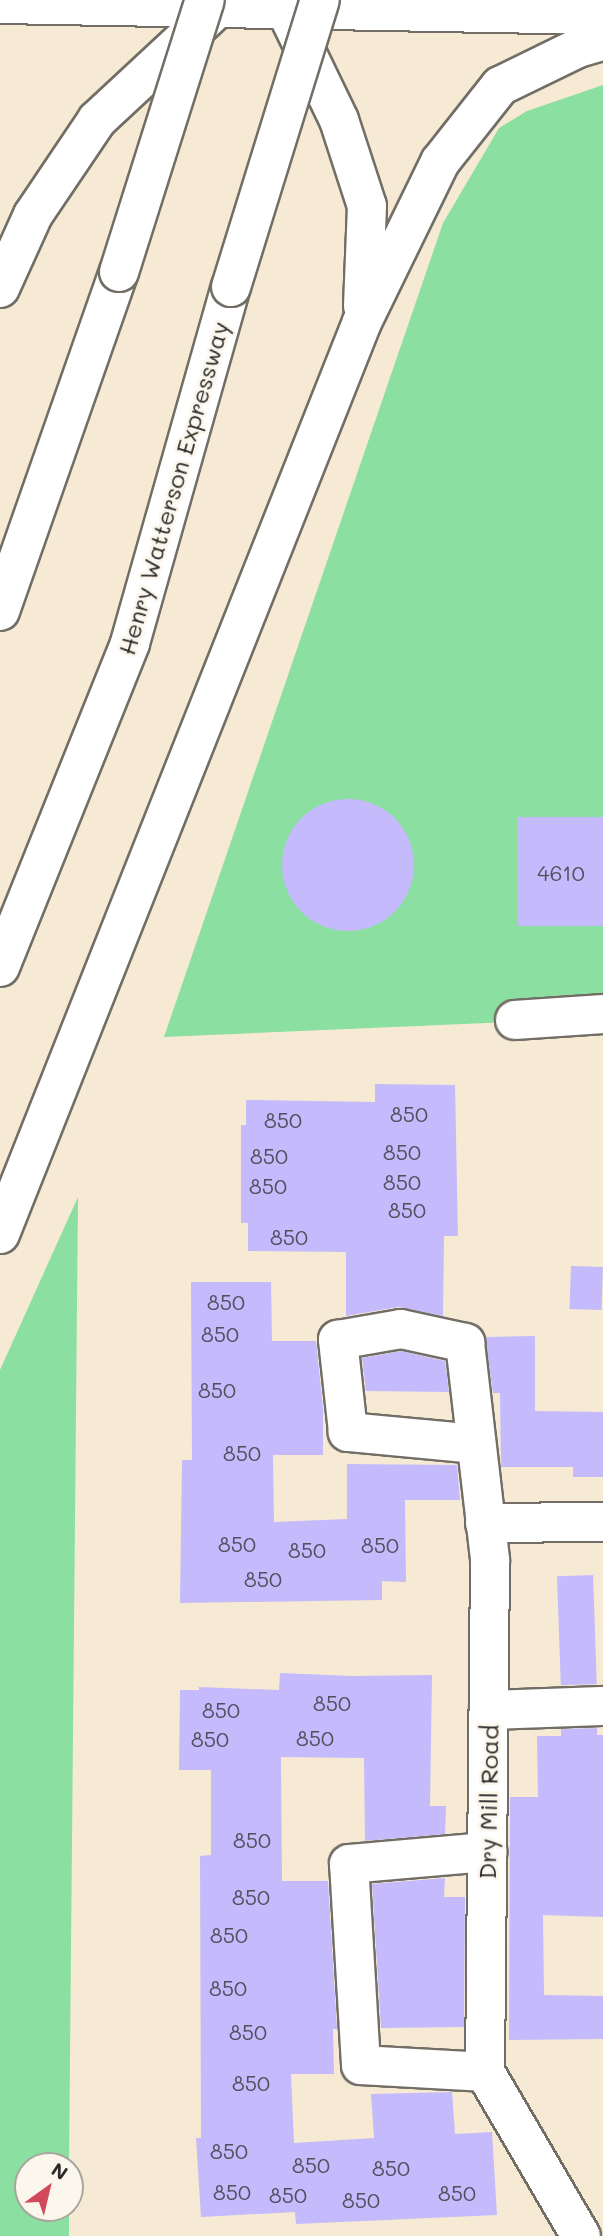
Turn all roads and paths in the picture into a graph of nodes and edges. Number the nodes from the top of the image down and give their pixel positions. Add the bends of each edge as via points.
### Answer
1 (216, 3) edge
2 (297, 3) edge
3 (0, 4) edge
4 (603, 15) edge
5 (603, 41) edge
6 (0, 288) edge
7 (362, 322) junction
8 (0, 611) edge
9 (0, 967) edge
10 (603, 1014) edge
11 (515, 1020) dead end
12 (0, 1234) edge
13 (476, 1444) junction
14 (603, 1522) edge
15 (485, 1523) junction
16 (603, 1706) edge
17 (489, 1710) junction
18 (487, 1852) junction
19 (485, 2072) junction
20 (581, 2236) edge

1 - 2 main road
1 - 3 main road
1 - 6 main road via 97,120 33,215
1 - 8 main road, bridge
2 - 4 main road
2 - 7 main road via 367,206
2 - 9 main road, Henry Watterson Expressway, bridge via 231,287 131,643
5 - 7 main road via 578,48 500,86 440,162
7 - 12 main road
10 - 11 main road
13 - 13 main road, Dry Mill Road via 465,1343 401,1329 338,1340 348,1432
13 - 15 main road, Dry Mill Road
14 - 15 main road
15 - 17 main road, Dry Mill Road via 490,1560
16 - 17 main road
17 - 18 main road, Dry Mill Road
18 - 19 main road, Dry Mill Road
18 - 19 main road via 349,1864 361,2065
19 - 20 main road

